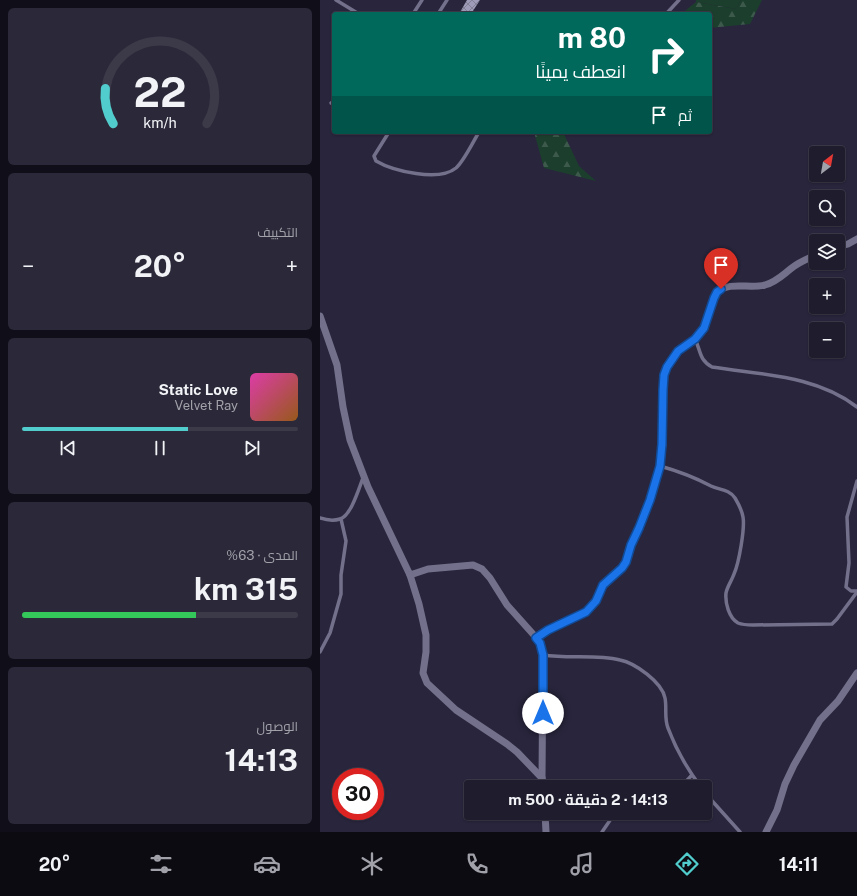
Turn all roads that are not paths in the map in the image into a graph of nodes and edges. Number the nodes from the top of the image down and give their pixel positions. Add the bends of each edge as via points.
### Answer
1 (336, 0) edge
2 (422, 0) edge
3 (447, 0) edge
4 (679, 0) edge
5 (356, 12) edge
6 (414, 12) edge
7 (439, 12) edge
8 (668, 12) edge
9 (388, 134) edge
10 (478, 134) edge
11 (857, 238) edge
12 (845, 245) edge
13 (809, 259) edge
14 (320, 316) edge
15 (695, 339) junction
16 (857, 407) edge
17 (660, 466) junction
18 (364, 476) junction
19 (857, 481) edge
20 (320, 518) edge
21 (341, 519) junction
22 (410, 574) junction
23 (857, 592) edge
24 (536, 638) junction
25 (320, 652) edge
26 (543, 655) junction
27 (857, 672) edge
28 (692, 775) junction
29 (542, 778) joint
30 (687, 780) edge
31 (695, 780) edge
32 (712, 801) edge
33 (545, 820) edge
34 (610, 820) edge
35 (546, 832) edge
36 (602, 832) edge
37 (740, 832) edge
38 (766, 832) edge

1 - 5 lane
2 - 6 lane
3 - 7 lane
4 - 8 lane
9 - 10 lane via 374,156 376,161 402,171 432,174 447,173 455,169
11 - 12 street
13 - 15 street via 796,265 778,280 764,285 721,289 714,298 704,328
14 - 18 street via 337,365 350,440
15 - 16 lane via 705,364 712,367 808,382
15 - 17 street via 678,351 664,375
17 - 23 lane via 729,492 739,505 743,525 737,566 726,592 727,606 736,622 744,625 832,624
17 - 24 street via 644,519 622,568 603,585 596,601 586,612
18 - 21 lane via 350,509
18 - 22 street
19 - 23 lane via 847,517 849,563 846,587
20 - 21 lane
21 - 25 lane via 346,541 340,601 330,633
22 - 24 street via 428,569 473,565 482,569 507,605
22 - 29 street via 426,635 423,673 427,683 456,710 517,752
24 - 26 street
26 - 28 lane via 608,658 632,664 643,671 665,697 665,718 668,727
26 - 29 street
27 - 38 street via 838,701 823,716 803,750 787,780
28 - 30 lane
28 - 31 lane
32 - 37 lane
33 - 35 street
34 - 36 lane

